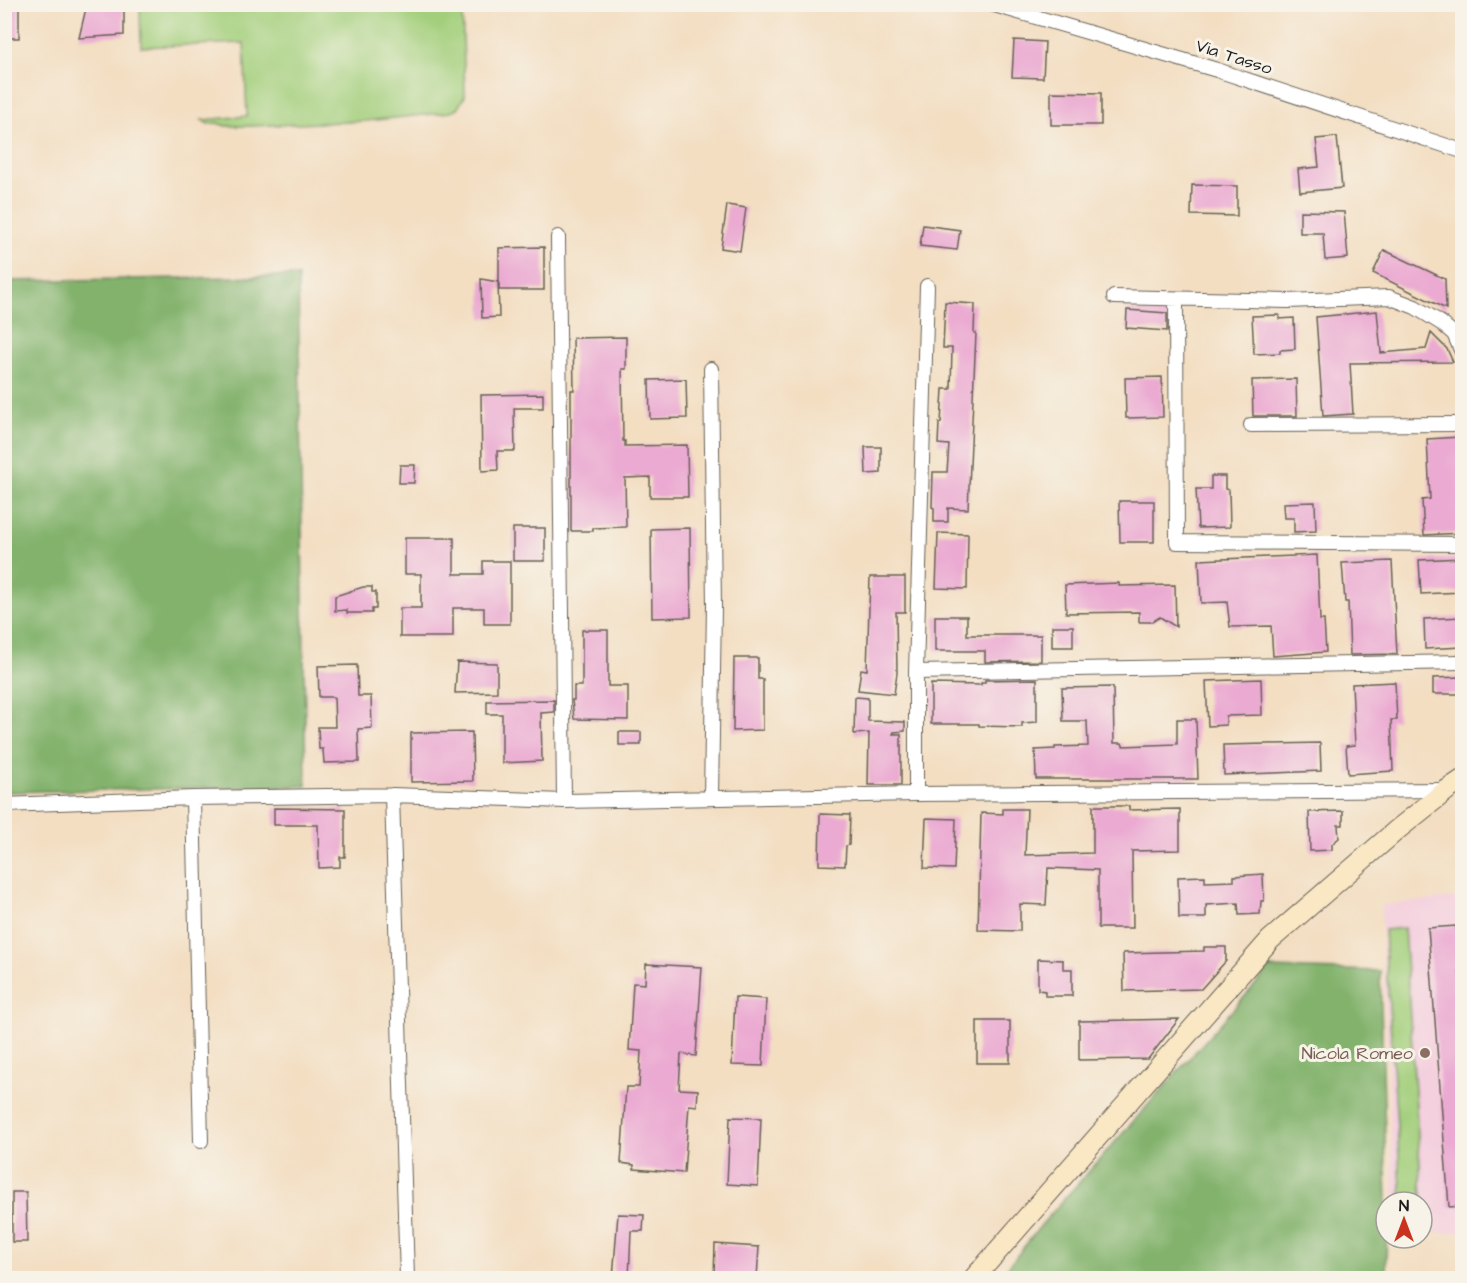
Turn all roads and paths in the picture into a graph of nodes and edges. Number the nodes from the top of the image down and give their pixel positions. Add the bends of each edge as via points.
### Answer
1 (991, 4) edge
2 (1462, 151) edge
3 (558, 237) dead end
4 (927, 286) dead end
5 (1114, 297) dead end
6 (1176, 300) junction
7 (1462, 352) edge
8 (711, 369) dead end
9 (1462, 424) edge
10 (1251, 426) dead end
11 (1462, 543) edge
12 (1462, 662) edge
13 (916, 672) junction
14 (1455, 785) edge
15 (916, 794) junction
16 (392, 795) junction
17 (193, 798) junction
18 (711, 798) junction
19 (564, 801) junction
20 (4, 805) edge
21 (201, 1141) dead end
22 (407, 1278) edge
23 (974, 1278) edge

1 - 2 street, Via Tasso via 1217,70
3 - 19 street
4 - 13 street
5 - 6 street
6 - 7 street via 1389,297 1441,323 1454,334
6 - 11 street via 1177,542
8 - 18 street
9 - 10 street
12 - 13 street
13 - 15 street
14 - 15 street
14 - 23 street via 1270,940
15 - 18 street
16 - 17 street
16 - 19 street
16 - 22 street
17 - 20 street
17 - 21 street
18 - 19 street

